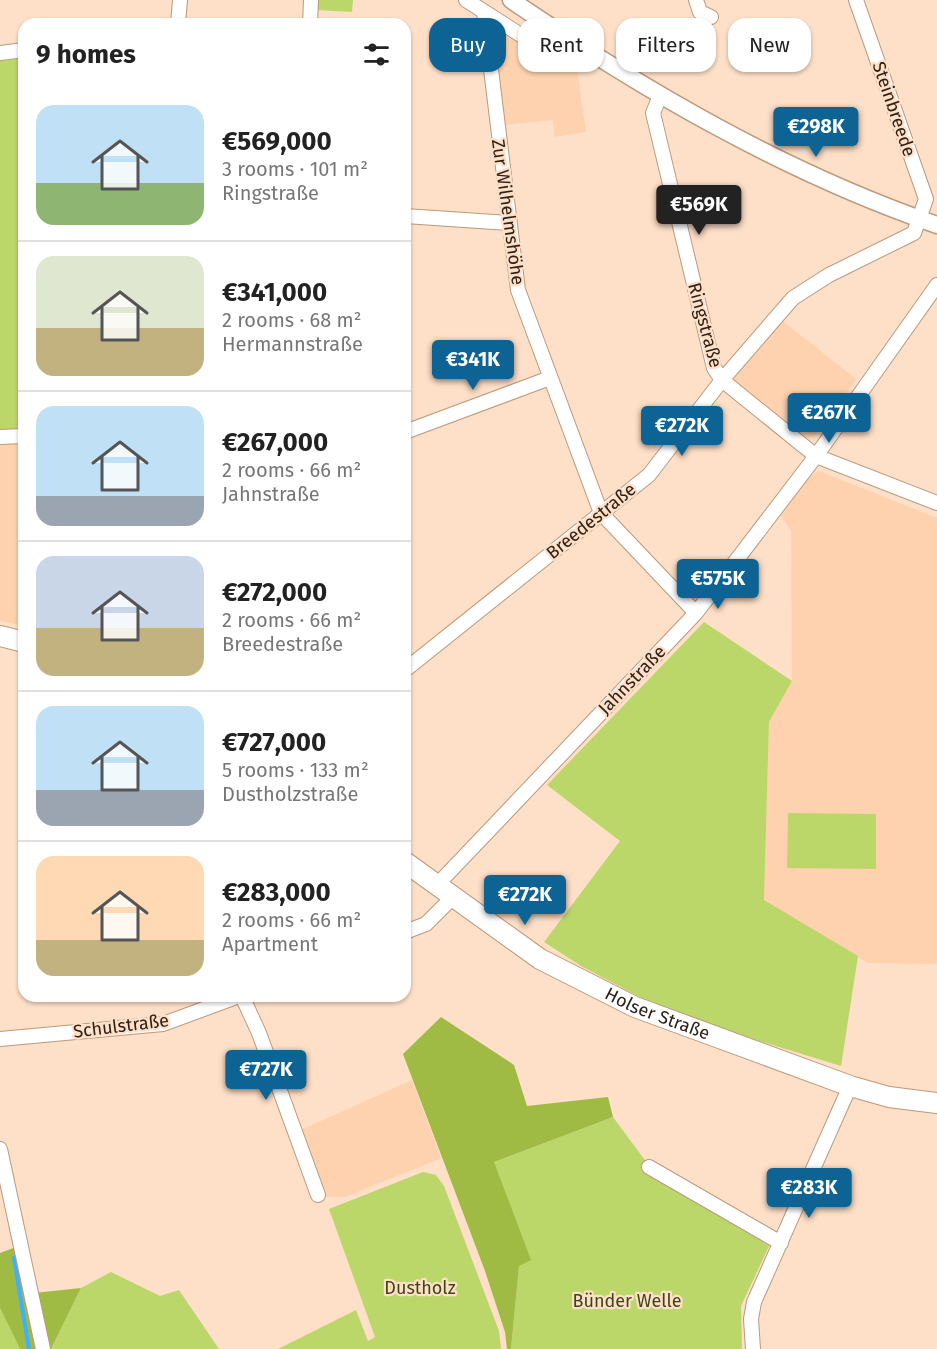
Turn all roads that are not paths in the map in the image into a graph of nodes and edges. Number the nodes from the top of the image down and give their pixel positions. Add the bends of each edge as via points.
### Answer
1 (180, 0) edge
2 (311, 0) edge
3 (466, 0) edge
4 (511, 0) edge
5 (696, 0) edge
6 (856, 0) edge
7 (484, 12) junction
8 (711, 17) dead end
9 (178, 18) edge
10 (310, 18) edge
11 (537, 18) edge
12 (518, 33) edge
13 (18, 51) edge
14 (0, 53) edge
15 (604, 62) edge
16 (660, 96) junction
17 (411, 216) edge
18 (921, 219) junction
19 (509, 223) junction
20 (937, 225) edge
21 (937, 285) edge
22 (550, 378) junction
23 (722, 380) junction
24 (411, 430) edge
25 (0, 436) edge
26 (18, 436) edge
27 (816, 456) junction
28 (937, 503) edge
29 (602, 513) junction
30 (696, 613) junction
31 (0, 636) edge
32 (18, 640) edge
33 (411, 665) edge
34 (411, 866) edge
35 (436, 885) junction
36 (453, 898) junction
37 (411, 930) edge
38 (224, 1002) edge
39 (243, 1002) edge
40 (0, 1040) edge
41 (850, 1086) junction
42 (937, 1103) edge
43 (0, 1149) edge
44 (649, 1167) dead end
45 (318, 1194) dead end
46 (781, 1243) junction
47 (43, 1349) edge
48 (753, 1349) edge

1 - 9 street
2 - 10 street
3 - 7 street
4 - 11 street
5 - 8 street via 700,12
6 - 18 street, Steinbreede via 926,199
7 - 12 street
7 - 19 street, Zur Wilhelmshöhe
13 - 14 street
15 - 16 street
16 - 18 street via 803,172
16 - 23 street, Ringstraße via 653,113 714,368
17 - 19 street
18 - 20 street
18 - 23 street, Breedestraße via 914,233 829,275 794,298
19 - 22 street, Zur Wilhelmshöhe via 518,290
21 - 27 street, Jahnstraße
22 - 24 street
22 - 29 street, Zur Wilhelmshöhe
23 - 27 street, Ringstraße
23 - 29 street, Breedestraße via 649,475
25 - 26 street
27 - 28 street, Ringstraße
27 - 30 street, Jahnstraße
29 - 30 street, Zur Wilhelmshöhe
29 - 33 street, Breedestraße
30 - 35 street, Jahnstraße
31 - 32 main road
34 - 35 main road, Holser Straße
35 - 36 main road, Holser Straße
36 - 37 street via 426,924
36 - 41 main road, Holser Straße via 540,959 601,991
38 - 40 street, Schulstraße via 163,1024
39 - 45 street via 259,1034
41 - 42 main road, Holser Straße via 889,1097
41 - 46 street
43 - 47 street
44 - 46 street
46 - 48 street via 753,1302

